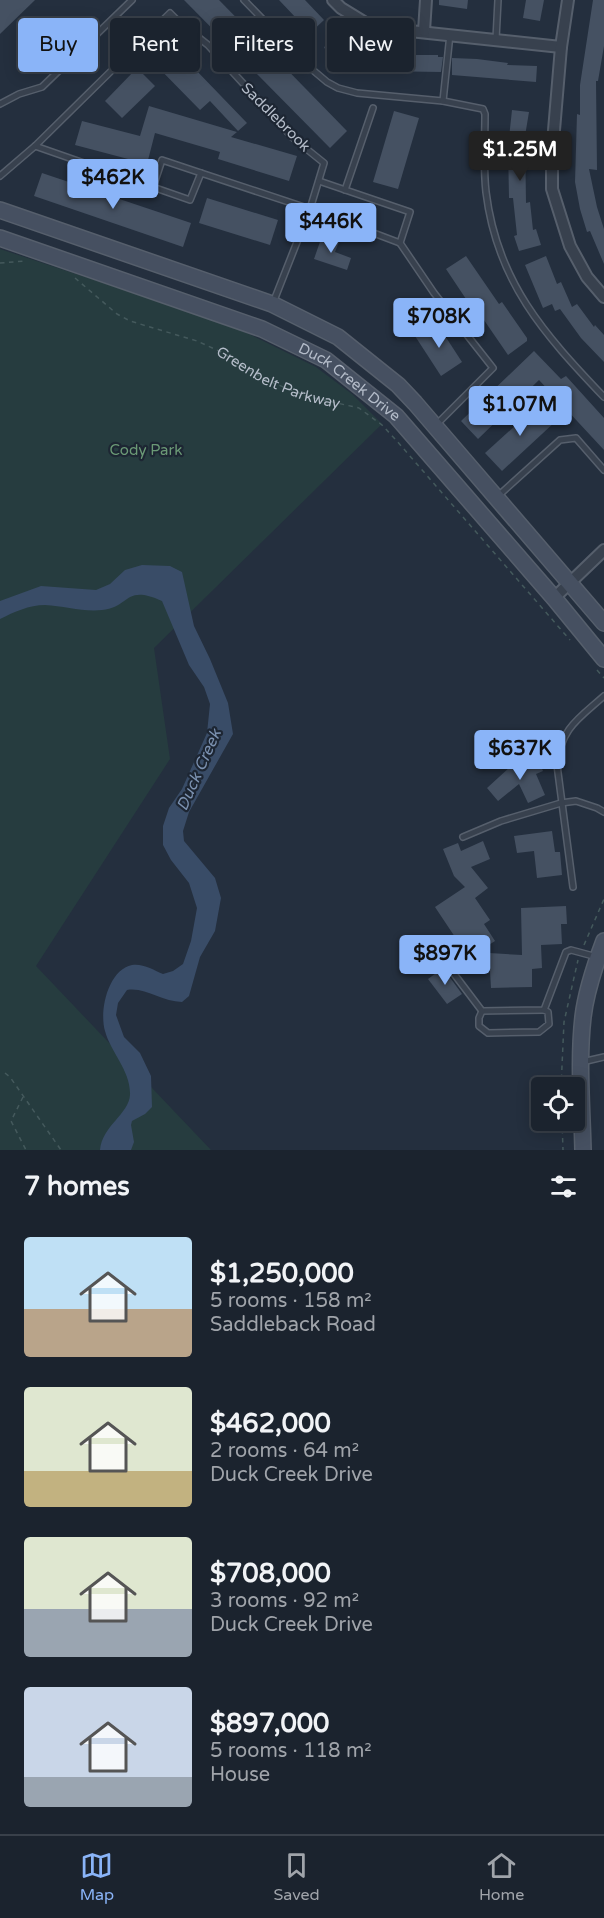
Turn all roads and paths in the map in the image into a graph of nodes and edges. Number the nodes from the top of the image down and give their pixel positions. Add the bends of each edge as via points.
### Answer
1 (132, 0) edge
2 (244, 0) edge
3 (333, 0) edge
4 (426, 0) edge
5 (498, 0) edge
6 (568, 0) edge
7 (424, 32) junction
8 (450, 34) junction
9 (496, 39) junction
10 (561, 47) junction
11 (443, 101) junction
12 (0, 104) edge
13 (373, 108) dead end
14 (35, 146) junction
15 (201, 173) junction
16 (0, 176) edge
17 (319, 181) junction
18 (153, 187) junction
19 (345, 190) junction
20 (310, 209) junction
21 (0, 210) edge
22 (0, 238) edge
23 (400, 243) junction
24 (33, 262) dead end
25 (0, 263) edge
26 (75, 278) dead end
27 (604, 297) edge
28 (272, 304) junction
29 (262, 328) junction
30 (604, 397) edge
31 (435, 426) junction
32 (419, 442) junction
33 (604, 470) edge
34 (497, 497) junction
35 (604, 550) edge
36 (570, 582) junction
37 (554, 598) junction
38 (604, 622) edge
39 (573, 643) dead end
40 (600, 664) edge
41 (604, 678) edge
42 (604, 696) edge
43 (561, 803) junction
44 (604, 812) edge
45 (463, 837) dead end
46 (573, 887) dead end
47 (604, 941) edge
48 (442, 958) dead end
49 (601, 958) edge
50 (544, 1010) junction
51 (482, 1011) junction
52 (604, 1057) edge
53 (580, 1063) junction
54 (4, 1073) dead end
55 (23, 1097) junction
56 (562, 1131) edge
57 (26, 1150) edge
58 (61, 1150) edge
59 (563, 1150) edge
60 (583, 1150) edge

1 - 12 lane via 42,87
2 - 11 lane via 308,66 338,88
3 - 7 street via 372,27
4 - 7 street
5 - 9 lane
6 - 10 street
7 - 8 street
8 - 9 street
8 - 11 lane
9 - 10 street
10 - 27 street via 552,189 570,246 587,277
11 - 30 lane via 483,109 486,193 500,254 531,314
13 - 19 lane
14 - 16 lane, Saddlebrook
14 - 17 lane, Saddlebrook via 170,13 208,45 293,138 324,163
14 - 18 lane
15 - 18 lane via 190,200
15 - 18 lane via 162,160
15 - 20 lane
17 - 19 lane
17 - 20 lane, Saddlebrook
19 - 23 lane via 410,212
20 - 23 lane
20 - 28 lane, Saddlebrook
21 - 28 main road, Duck Creek Drive
22 - 29 main road, Duck Creek Drive
23 - 31 lane via 493,368
24 - 25 path
26 - 39 path, Greenbelt Parkway via 106,307 130,321 197,341 294,392 366,412 396,440
28 - 29 main road
28 - 31 main road, Duck Creek Drive via 338,337 398,385
29 - 32 main road, Duck Creek Drive via 326,360 396,416
31 - 32 main road
31 - 34 main road, Duck Creek Drive
32 - 37 main road, Duck Creek Drive
33 - 34 lane via 576,438 560,440
34 - 36 main road, Duck Creek Drive
35 - 36 street
36 - 37 street
36 - 38 main road, Duck Creek Drive
37 - 40 main road, Duck Creek Drive
40 - 41 path
42 - 43 lane via 564,735 557,765
43 - 44 lane via 576,801
43 - 45 lane
43 - 46 lane
47 - 49 main road
48 - 51 lane
49 - 50 lane via 566,952
49 - 53 main road via 583,1016
50 - 51 lane
50 - 51 lane via 548,1012 549,1024 539,1032 488,1033 479,1026
52 - 53 lane
53 - 60 main road
54 - 55 path
55 - 57 path via 11,1121
55 - 58 path
56 - 59 path

